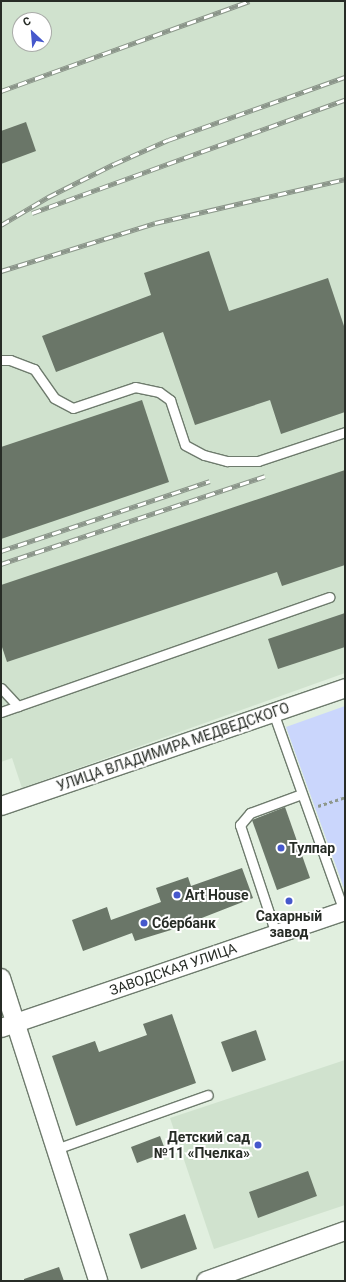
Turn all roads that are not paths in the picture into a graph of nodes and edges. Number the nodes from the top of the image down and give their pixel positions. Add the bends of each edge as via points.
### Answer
1 (1, 360) edge
2 (345, 432) edge
3 (329, 597) dead end
4 (1, 688) edge
5 (345, 688) edge
6 (18, 706) junction
7 (1, 712) edge
8 (273, 712) junction
9 (302, 794) junction
10 (1, 806) edge
11 (344, 911) edge
12 (276, 934) junction
13 (1, 978) edge
14 (8, 1025) edge
15 (208, 1095) dead end
16 (56, 1149) junction
17 (345, 1231) edge
18 (98, 1281) edge
19 (206, 1281) edge

1 - 2 lane via 10,360 34,370 54,398 73,408 135,387 159,392 170,400 185,445 204,455 227,461 258,461
3 - 6 lane
4 - 6 lane
5 - 8 street, УЛИЦА ВЛАДИМИРА МЕДВЕДСКОГО
6 - 7 lane
8 - 9 lane
8 - 10 street, УЛИЦА ВЛАДИМИРА МЕДВЕДСКОГО
9 - 11 lane
9 - 12 lane via 250,813 240,825
11 - 12 street, ЗАВОДСКАЯ УЛИЦА
12 - 14 street, ЗАВОДСКАЯ УЛИЦА
13 - 14 street
14 - 16 street
15 - 16 lane
16 - 18 street
17 - 19 street

